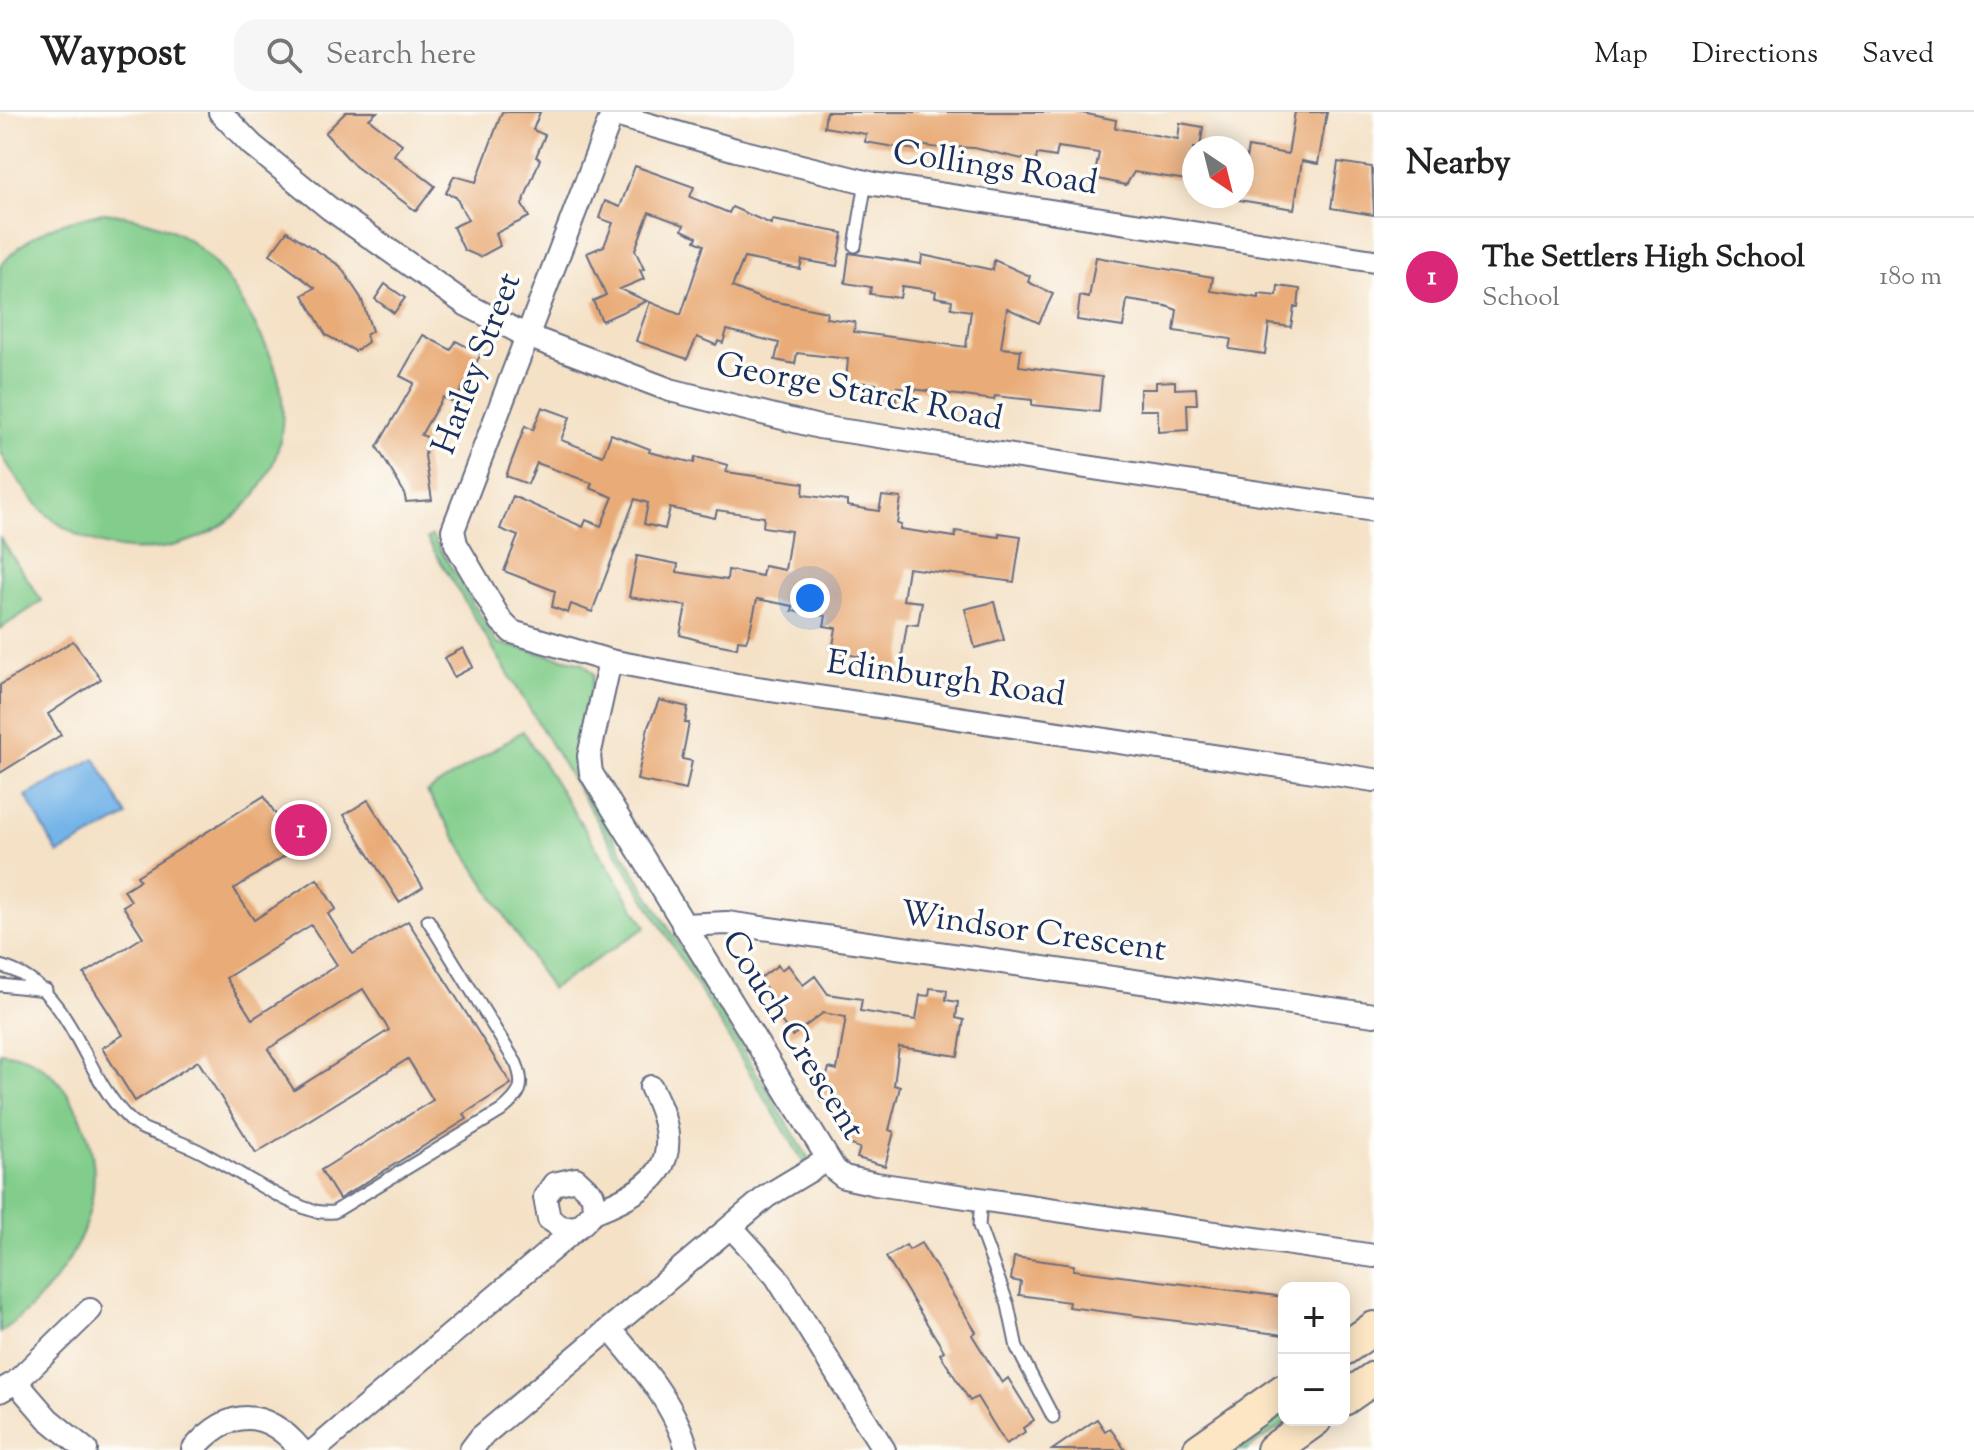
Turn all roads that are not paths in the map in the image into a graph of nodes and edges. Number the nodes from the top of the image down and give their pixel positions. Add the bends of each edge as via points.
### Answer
1 (220, 112) edge
2 (612, 113) edge
3 (866, 182) junction
4 (855, 246) dead end
5 (1374, 261) edge
6 (525, 335) junction
7 (1374, 510) edge
8 (512, 632) joint
9 (610, 661) junction
10 (1374, 780) edge
11 (428, 920) dead end
12 (683, 925) junction
13 (0, 966) edge
14 (0, 985) edge
15 (46, 990) junction
16 (1374, 1015) edge
17 (651, 1087) dead end
18 (827, 1160) junction
19 (981, 1199) junction
20 (586, 1220) junction
21 (555, 1225) junction
22 (732, 1228) junction
23 (1374, 1256) edge
24 (545, 1257) junction
25 (90, 1310) dead end
26 (1374, 1328) edge
27 (610, 1329) junction
28 (1350, 1345) edge
29 (1374, 1378) edge
30 (8, 1386) edge
31 (1278, 1394) edge
32 (1350, 1395) edge
33 (1053, 1417) dead end
34 (1307, 1426) edge
35 (86, 1450) edge
36 (193, 1450) edge
37 (301, 1450) edge
38 (315, 1450) edge
39 (471, 1450) edge
40 (687, 1450) edge
41 (884, 1450) edge
42 (1199, 1450) edge
43 (1273, 1450) edge

1 - 6 street, George Starck Road via 329,208 467,305
2 - 3 street, Collings Road
2 - 6 street, Harley Street
3 - 4 lane
3 - 5 street, Collings Road
6 - 7 street, George Starck Road via 670,390 819,427
6 - 8 street, Harley Street via 453,530 468,566
8 - 9 street, Edinburgh Road
9 - 10 street, Edinburgh Road via 737,685
9 - 12 street, Couch Crescent via 589,756 591,773
11 - 15 lane via 516,1063 523,1085 501,1111 334,1212 294,1204 217,1159 138,1127 119,1106
12 - 16 street, Windsor Crescent via 727,923
12 - 18 street, Couch Crescent
13 - 15 lane via 23,972
14 - 15 lane
17 - 20 street via 669,1134 664,1163 624,1200
18 - 19 street, Couch Crescent via 844,1177 857,1181
18 - 22 street via 767,1196
19 - 23 street, Couch Crescent
19 - 33 lane via 979,1226 1008,1305 1017,1348
20 - 21 street
20 - 21 street via 589,1188 576,1179 560,1180 548,1190 544,1205
20 - 24 street
21 - 24 street
22 - 27 street
22 - 41 street via 776,1276
24 - 38 street
25 - 30 street
26 - 28 main road
27 - 39 street
27 - 40 street via 682,1429
29 - 32 main road
30 - 35 street
31 - 42 main road
34 - 43 main road
36 - 37 street via 213,1431 241,1418 269,1420

